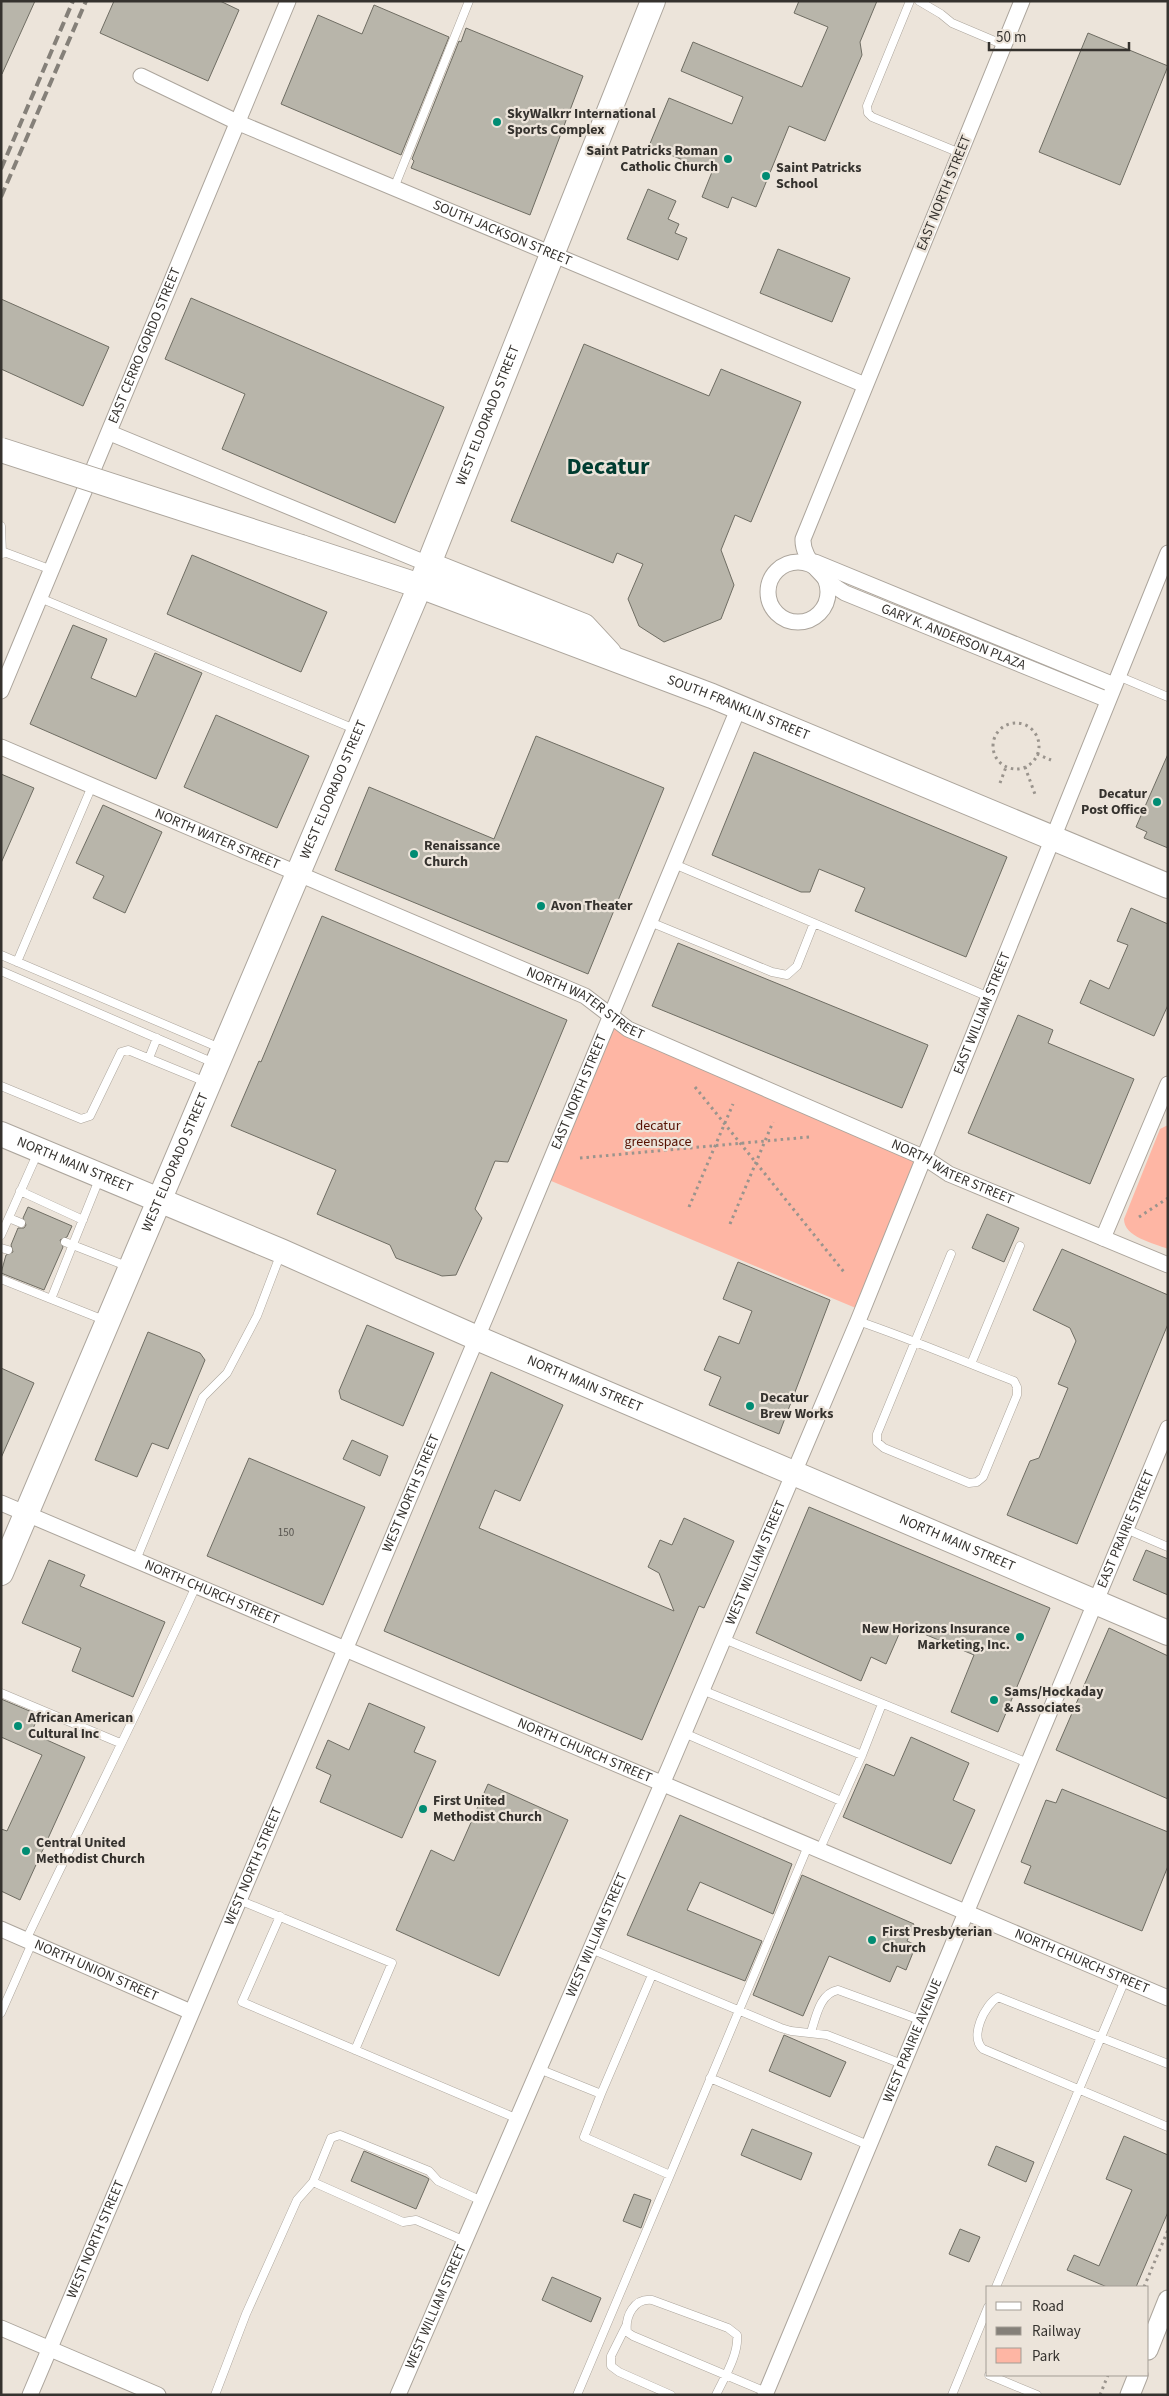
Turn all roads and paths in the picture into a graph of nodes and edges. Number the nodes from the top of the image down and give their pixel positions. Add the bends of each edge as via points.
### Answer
1 (288, 1) edge
2 (468, 1) edge
3 (653, 1) edge
4 (910, 1) edge
5 (919, 1) edge
6 (1022, 1) edge
7 (1004, 45) junction
8 (141, 76) dead end
9 (239, 123) junction
10 (960, 153) junction
11 (394, 188) junction
12 (551, 254) junction
13 (865, 385) junction
14 (110, 433) junction
15 (1, 450) edge
16 (1, 526) edge
17 (803, 539) junction
18 (1168, 553) edge
19 (2, 554) edge
20 (428, 564) junction
21 (814, 564) junction
22 (782, 568) junction
23 (52, 570) junction
24 (1162, 582) edge
25 (420, 586) junction
26 (40, 598) junction
27 (614, 658) junction
28 (1116, 680) junction
29 (1, 691) edge
30 (1168, 697) edge
31 (1108, 700) junction
32 (739, 707) junction
33 (359, 731) junction
34 (1, 747) edge
35 (1037, 754) junction
36 (1051, 760) dead end
37 (1006, 766) junction
38 (1025, 766) junction
39 (1000, 783) dead end
40 (92, 786) junction
41 (1036, 797) dead end
42 (1052, 838) junction
43 (674, 864) junction
44 (298, 875) junction
45 (1168, 886) edge
46 (650, 922) junction
47 (814, 923) junction
48 (1, 956) edge
49 (17, 962) junction
50 (1, 971) edge
51 (989, 997) junction
52 (611, 1016) junction
53 (157, 1038) junction
54 (149, 1058) junction
55 (217, 1066) junction
56 (1168, 1084) edge
57 (1, 1086) edge
58 (695, 1087) dead end
59 (733, 1104) dead end
60 (773, 1122) dead end
61 (724, 1125) junction
62 (1, 1134) edge
63 (809, 1137) dead end
64 (765, 1142) junction
65 (739, 1144) junction
66 (714, 1146) junction
67 (39, 1150) junction
68 (580, 1158) dead end
69 (925, 1158) junction
70 (755, 1164) junction
71 (100, 1175) junction
72 (20, 1191) junction
73 (1168, 1198) edge
74 (160, 1200) junction
75 (689, 1206) dead end
76 (1139, 1217) dead end
77 (9, 1218) junction
78 (83, 1220) junction
79 (21, 1223) dead end
80 (730, 1224) dead end
81 (1, 1234) edge
82 (1103, 1238) junction
83 (69, 1244) junction
84 (1020, 1246) dead end
85 (281, 1251) junction
86 (951, 1254) dead end
87 (1168, 1265) edge
88 (131, 1267) junction
89 (53, 1269) dead end
90 (844, 1272) dead end
91 (62, 1273) junction
92 (1, 1279) edge
93 (51, 1299) junction
94 (108, 1322) junction
95 (858, 1322) junction
96 (477, 1338) junction
97 (914, 1342) junction
98 (971, 1364) junction
99 (1168, 1428) edge
100 (794, 1474) junction
101 (1, 1504) edge
102 (27, 1514) junction
103 (1126, 1529) junction
104 (1168, 1547) edge
105 (136, 1560) junction
106 (1, 1573) edge
107 (196, 1586) junction
108 (1095, 1603) junction
109 (1168, 1633) edge
110 (724, 1639) junction
111 (346, 1649) junction
112 (702, 1690) junction
113 (1, 1693) edge
114 (882, 1704) junction
115 (684, 1733) junction
116 (120, 1743) junction
117 (862, 1755) junction
118 (1028, 1763) junction
119 (662, 1784) junction
120 (841, 1801) junction
121 (814, 1849) junction
122 (239, 1900) junction
123 (964, 1913) junction
124 (280, 1916) junction
125 (1, 1929) edge
126 (29, 1941) junction
127 (591, 1949) junction
128 (652, 1975) junction
129 (1124, 1980) junction
130 (1168, 1998) edge
131 (738, 2010) junction
132 (191, 2012) junction
133 (1, 2013) edge
134 (920, 2020) junction
135 (811, 2032) junction
136 (1101, 2036) junction
137 (355, 2050) junction
138 (902, 2064) junction
139 (1168, 2064) edge
140 (539, 2070) junction
141 (710, 2078) junction
142 (1079, 2089) junction
143 (602, 2094) junction
144 (518, 2119) junction
145 (1168, 2127) edge
146 (868, 2144) junction
147 (670, 2176) junction
148 (313, 2182) junction
149 (482, 2201) junction
150 (1168, 2230) edge
151 (465, 2241) junction
152 (996, 2286) edge
153 (1144, 2286) edge
154 (1168, 2300) edge
155 (986, 2312) edge
156 (626, 2326) junction
157 (1, 2328) edge
158 (1163, 2328) edge
159 (50, 2349) junction
160 (1149, 2349) edge
161 (725, 2375) junction
162 (992, 2376) edge
163 (1108, 2376) edge
164 (1138, 2376) edge
165 (766, 2394) edge
166 (30, 2395) edge
167 (158, 2395) edge
168 (215, 2395) edge
169 (398, 2395) edge
170 (577, 2395) edge
171 (671, 2395) edge
172 (716, 2395) edge
173 (952, 2395) edge
174 (1037, 2395) edge
175 (1100, 2395) edge
176 (1130, 2395) edge

1 - 9 street, EAST CERRO GORDO STREET
2 - 11 lane
3 - 12 main road, WEST ELDORADO STREET
4 - 10 lane via 867,106 868,113
5 - 7 lane via 952,23
6 - 7 street, EAST NORTH STREET
7 - 10 street, EAST NORTH STREET
8 - 9 street, SOUTH JACKSON STREET
9 - 11 street, SOUTH JACKSON STREET
9 - 14 street, EAST CERRO GORDO STREET
10 - 13 street, EAST NORTH STREET
11 - 12 street, SOUTH JACKSON STREET
12 - 13 street, SOUTH JACKSON STREET
12 - 20 main road, WEST ELDORADO STREET
13 - 17 street
14 - 20 street
14 - 23 street, EAST CERRO GORDO STREET
15 - 25 main road, SOUTH FRANKLIN STREET, bridge
16 - 19 lane
17 - 21 street, GARY K. ANDERSON PLAZA
17 - 22 street
18 - 24 street, EAST WILLIAM STREET
19 - 23 lane
20 - 25 main road, WEST ELDORADO STREET
20 - 27 main road via 584,626
21 - 22 street via 792,563
21 - 22 street via 827,584 828,594 825,605 815,617 805,621 794,622 779,615 770,601 770,585
21 - 28 street, GARY K. ANDERSON PLAZA
21 - 31 street, GARY K. ANDERSON PLAZA via 836,588 857,599
23 - 26 street, EAST CERRO GORDO STREET
24 - 28 street, EAST WILLIAM STREET
25 - 27 main road, SOUTH FRANKLIN STREET
25 - 33 main road, WEST ELDORADO STREET
26 - 29 street, EAST CERRO GORDO STREET
26 - 33 lane
27 - 32 main road, SOUTH FRANKLIN STREET
28 - 30 lane
28 - 31 street, EAST WILLIAM STREET
31 - 42 street, EAST WILLIAM STREET
32 - 42 main road, SOUTH FRANKLIN STREET
32 - 43 street, EAST NORTH STREET
33 - 44 main road, WEST ELDORADO STREET
34 - 40 street, NORTH WATER STREET
35 - 36 path
35 - 37 path via 1038,742 1031,729 1018,723 1004,726 995,736 993,745 996,758
35 - 38 path
37 - 38 path
37 - 39 path
38 - 41 path
40 - 44 street, NORTH WATER STREET
40 - 49 lane
42 - 45 main road, SOUTH FRANKLIN STREET
42 - 51 street, EAST WILLIAM STREET
43 - 46 street, EAST NORTH STREET
43 - 47 lane
44 - 52 street, NORTH WATER STREET via 586,996
44 - 55 main road, WEST ELDORADO STREET
46 - 47 lane via 772,972 787,975 797,966
46 - 52 street, EAST NORTH STREET
47 - 51 lane
48 - 49 lane
49 - 55 lane
50 - 53 lane
51 - 69 street, EAST WILLIAM STREET
52 - 69 street, NORTH WATER STREET via 628,1029
52 - 96 street, EAST NORTH STREET
53 - 54 lane
53 - 55 lane
54 - 55 lane
54 - 57 lane via 128,1050 121,1052 90,1116 80,1119
55 - 74 main road, WEST ELDORADO STREET
56 - 82 street
58 - 61 path
59 - 61 path
60 - 64 path
61 - 65 path
61 - 66 path
62 - 67 main road, NORTH MAIN STREET
63 - 64 path
64 - 65 path
64 - 70 path
65 - 66 path
65 - 70 path
66 - 68 path
66 - 75 path
67 - 71 main road, NORTH MAIN STREET
67 - 72 lane
69 - 82 street, NORTH WATER STREET via 948,1174
69 - 95 street, EAST WILLIAM STREET
70 - 80 path
70 - 90 path
71 - 74 main road, NORTH MAIN STREET
71 - 78 lane
72 - 77 lane
72 - 78 lane
73 - 76 path
74 - 85 main road, NORTH MAIN STREET
74 - 88 main road, WEST ELDORADO STREET
77 - 79 lane
77 - 81 lane
78 - 83 lane
82 - 87 street, NORTH WATER STREET
83 - 88 lane
83 - 91 lane
84 - 98 lane
85 - 96 main road, NORTH MAIN STREET
85 - 105 lane via 257,1316 227,1373 204,1396
86 - 97 lane
88 - 94 main road, WEST ELDORADO STREET
89 - 91 lane
91 - 93 lane
92 - 93 lane
93 - 94 lane
94 - 102 main road, WEST ELDORADO STREET
95 - 97 lane
95 - 100 street, EAST WILLIAM STREET
96 - 100 main road, NORTH MAIN STREET
96 - 111 street, WEST NORTH STREET
97 - 98 lane
97 - 98 lane via 876,1434 877,1442 884,1448 969,1483 983,1477 1017,1387 1014,1381
99 - 103 street, EAST PRAIRIE STREET
100 - 108 main road, NORTH MAIN STREET
100 - 110 street, WEST WILLIAM STREET
101 - 102 street, NORTH CHURCH STREET
102 - 105 street, NORTH CHURCH STREET
102 - 106 main road, WEST ELDORADO STREET
103 - 104 lane
103 - 108 street, EAST PRAIRIE STREET
105 - 107 street, NORTH CHURCH STREET
107 - 111 street, NORTH CHURCH STREET
107 - 116 lane via 151,1685
108 - 109 main road, NORTH MAIN STREET
108 - 118 street, WEST PRAIRIE AVENUE
110 - 112 street, WEST WILLIAM STREET
110 - 114 lane
111 - 119 street, NORTH CHURCH STREET
111 - 122 street, WEST NORTH STREET
112 - 115 street, WEST WILLIAM STREET
112 - 117 lane
113 - 116 lane
114 - 117 lane
114 - 118 lane
115 - 119 street, WEST WILLIAM STREET
115 - 120 lane
116 - 126 lane
117 - 120 lane
118 - 123 street, WEST PRAIRIE AVENUE
119 - 121 street, NORTH CHURCH STREET
119 - 127 street, WEST WILLIAM STREET
120 - 121 lane
121 - 123 street, NORTH CHURCH STREET
121 - 131 lane
122 - 124 lane
122 - 132 street, WEST NORTH STREET
123 - 129 street, NORTH CHURCH STREET
123 - 134 street, WEST PRAIRIE AVENUE
124 - 137 lane via 392,1963
124 - 137 lane via 242,2002
125 - 126 street, NORTH UNION STREET
126 - 132 street, NORTH UNION STREET
126 - 133 lane
127 - 128 lane
127 - 140 street, WEST WILLIAM STREET
128 - 131 lane
128 - 143 lane
129 - 130 street, NORTH CHURCH STREET
129 - 136 lane
131 - 135 lane via 791,2031
131 - 141 lane
132 - 159 street, WEST NORTH STREET
134 - 135 lane via 838,1990 826,1996
134 - 138 street, WEST PRAIRIE AVENUE
135 - 138 lane
136 - 139 lane
136 - 142 lane
136 - 142 lane via 998,1997 991,2001 976,2036 977,2044 983,2049
137 - 144 lane
138 - 146 street, WEST PRAIRIE AVENUE
140 - 143 lane
140 - 144 street, WEST WILLIAM STREET
141 - 146 lane
141 - 147 lane
142 - 145 lane
142 - 152 lane
143 - 147 lane via 584,2137
144 - 149 street, WEST WILLIAM STREET
146 - 165 street, WEST PRAIRIE AVENUE
147 - 170 lane
148 - 149 lane via 331,2138 340,2136 429,2171 438,2181
148 - 151 lane via 403,2222 416,2220
148 - 168 lane via 297,2200 284,2227
149 - 151 street, WEST WILLIAM STREET
150 - 153 path
151 - 169 street, WEST WILLIAM STREET
154 - 158 street
155 - 173 lane
156 - 161 lane via 627,2332 633,2336
156 - 161 lane via 635,2303 642,2299 728,2328 737,2335 738,2343
156 - 171 lane via 610,2356 611,2366
157 - 159 street
158 - 160 street
159 - 166 street, WEST NORTH STREET
159 - 167 street
161 - 165 lane
161 - 172 lane
162 - 174 lane
163 - 175 path
164 - 176 street

